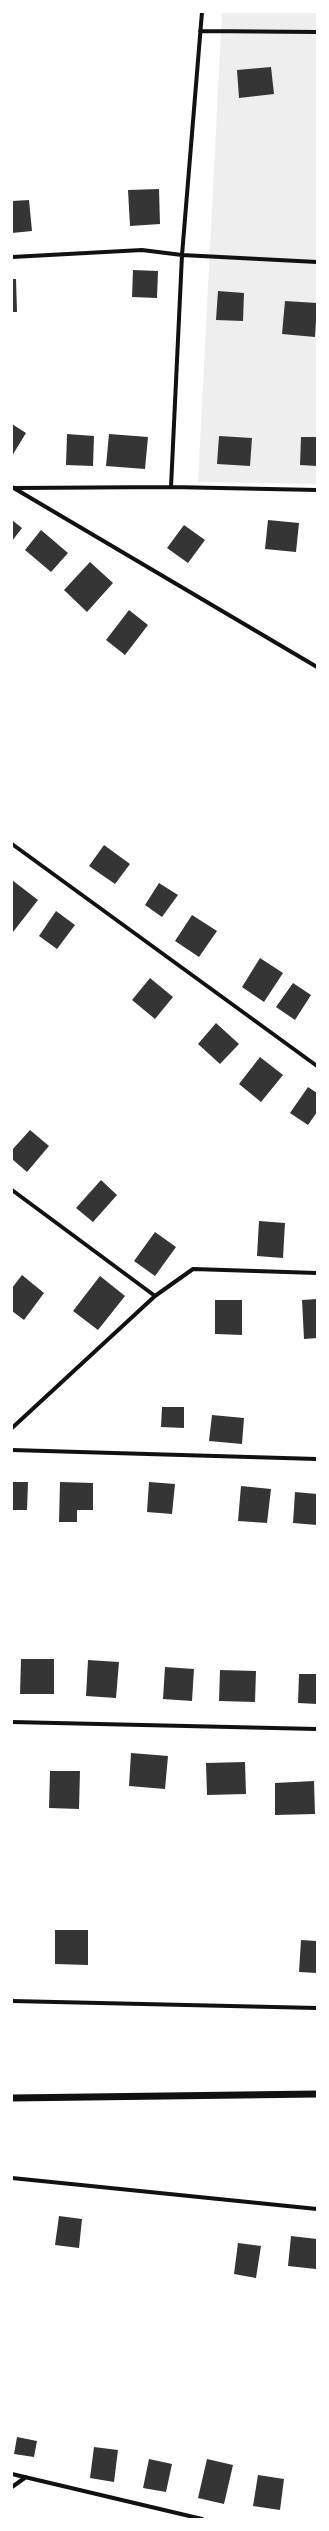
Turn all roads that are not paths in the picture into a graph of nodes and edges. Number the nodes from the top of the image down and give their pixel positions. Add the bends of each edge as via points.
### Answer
1 (202, 12) edge
2 (200, 30) junction
3 (317, 32) edge
4 (182, 255) junction
5 (12, 257) edge
6 (317, 262) edge
7 (171, 487) junction
8 (13, 488) edge
9 (317, 490) edge
10 (317, 667) edge
11 (12, 844) edge
12 (317, 1066) edge
13 (12, 1190) edge
14 (317, 1273) edge
15 (155, 1296) junction
16 (12, 1428) edge
17 (12, 1450) edge
18 (317, 1459) edge
19 (12, 1722) edge
20 (317, 1729) edge
21 (12, 2001) edge
22 (317, 2008) edge
23 (317, 2094) edge
24 (12, 2098) edge
25 (12, 2178) edge
26 (317, 2209) edge
27 (12, 2474) edge
28 (26, 2477) junction
29 (12, 2487) edge
30 (202, 2519) edge

1 - 2 street
2 - 3 street
2 - 4 street
4 - 5 street via 142,250
4 - 6 street
4 - 7 street
7 - 8 street
7 - 9 street
8 - 10 street
11 - 12 street
13 - 15 street
14 - 15 street via 193,1269
15 - 16 street
17 - 18 street
19 - 20 street
21 - 22 street
23 - 24 street
25 - 26 street
27 - 28 street
28 - 29 street
28 - 30 street

